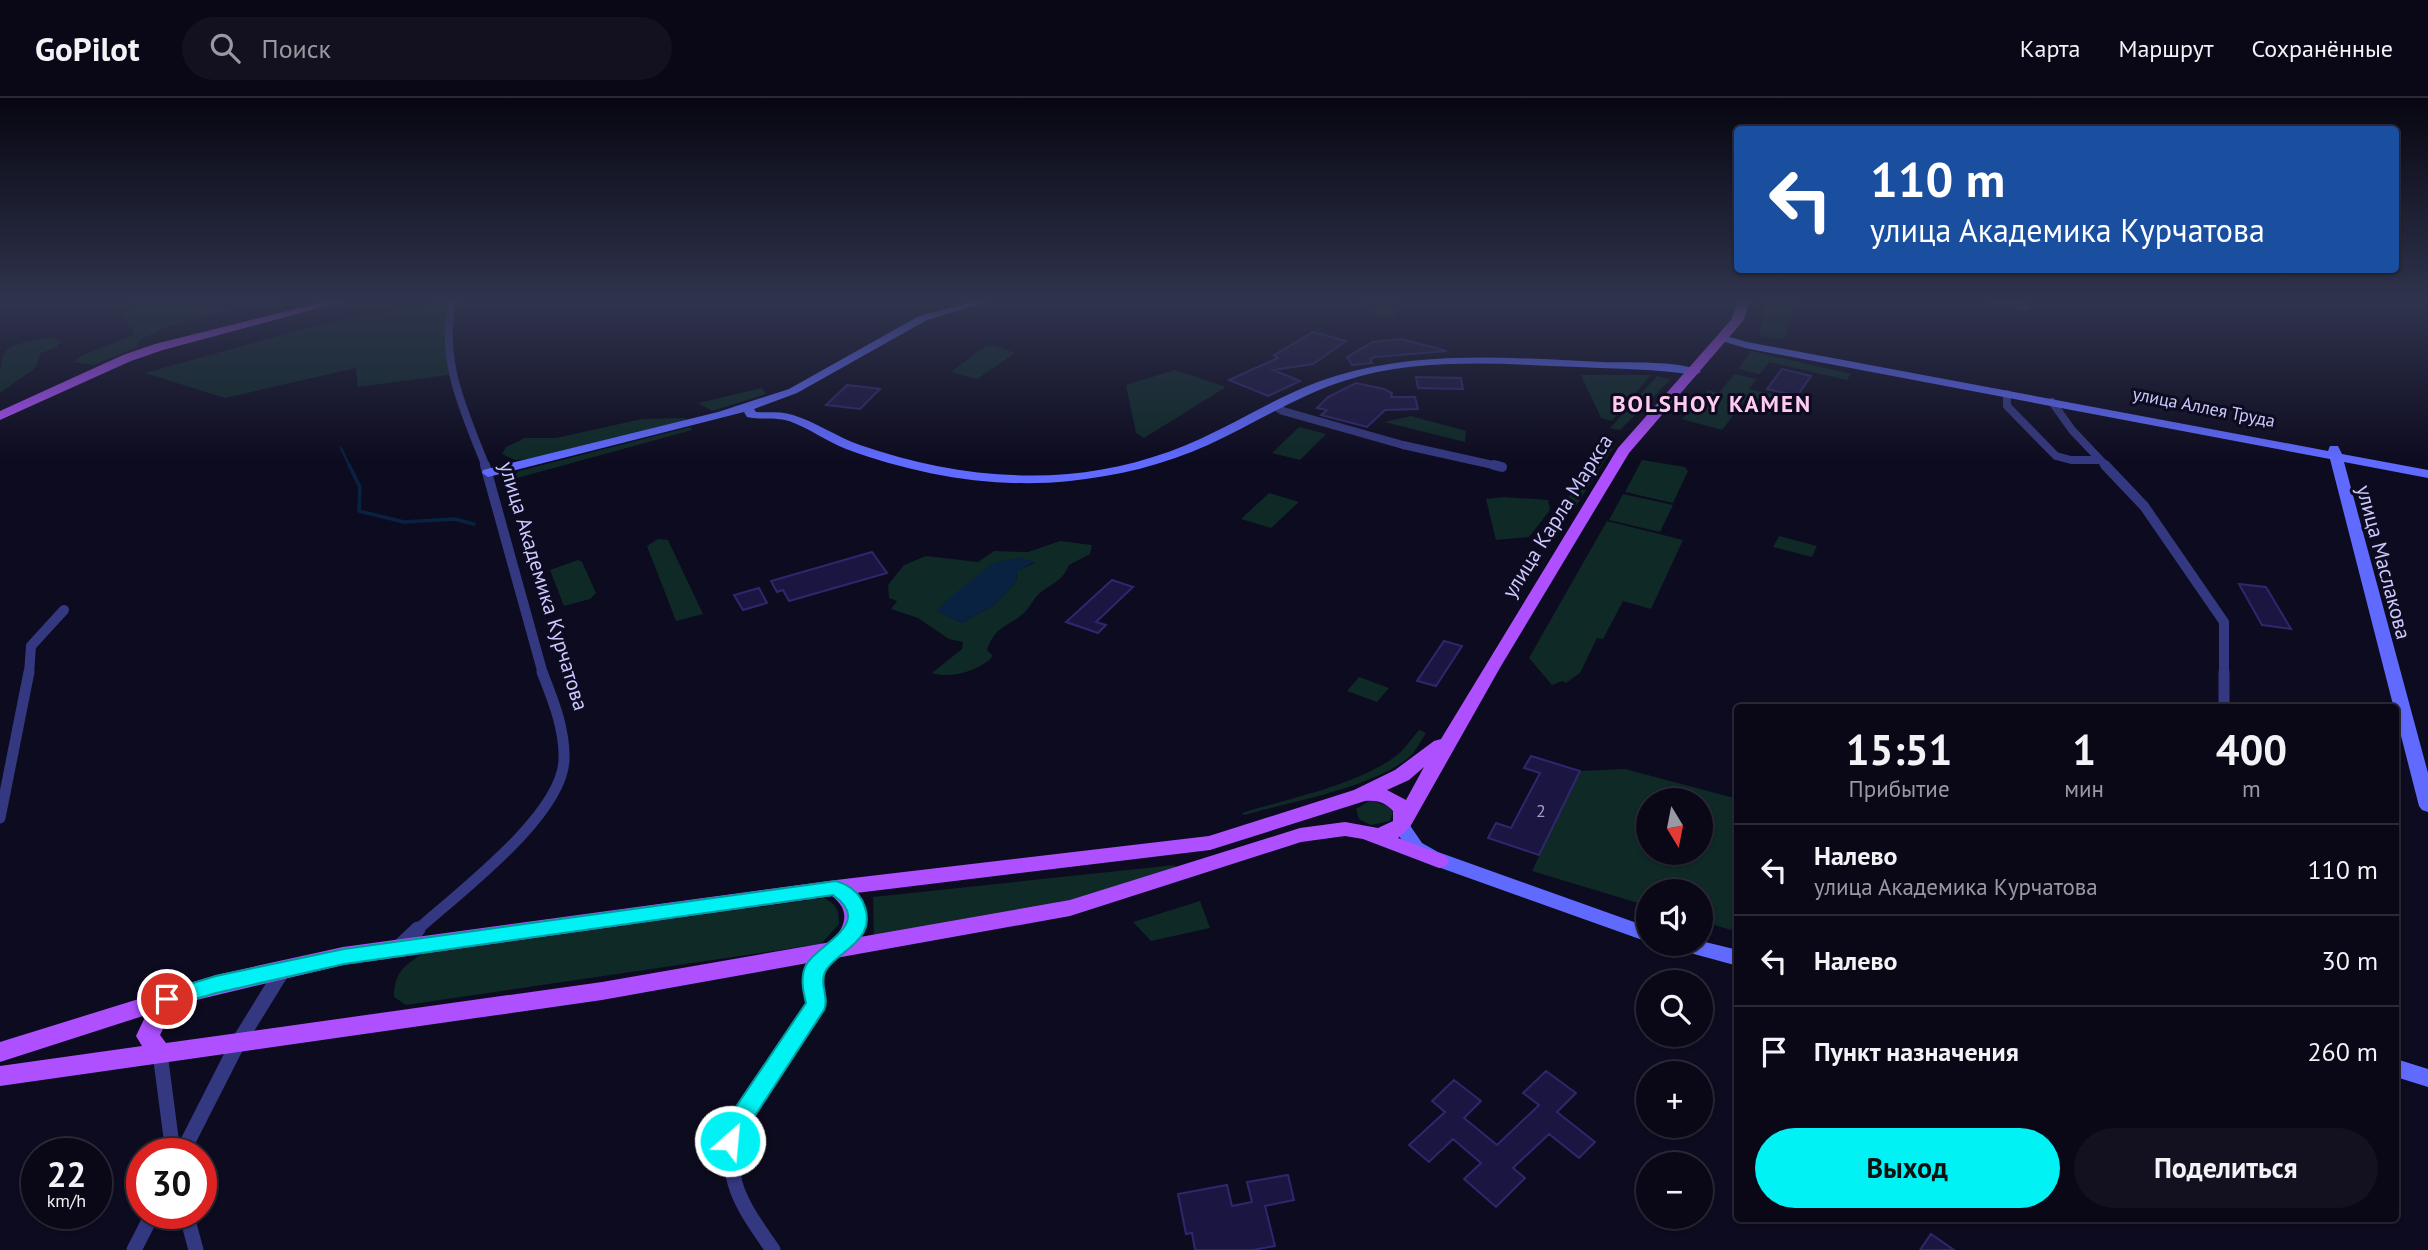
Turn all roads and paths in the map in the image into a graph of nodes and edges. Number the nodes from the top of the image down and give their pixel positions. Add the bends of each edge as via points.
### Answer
1 (138, 354) edge
2 (450, 354) edge
3 (860, 354) edge
4 (1710, 354) edge
5 (1803, 354) edge
6 (1822, 354) edge
7 (1695, 372) junction
8 (798, 389) junction
9 (2007, 394) junction
10 (759, 401) junction
11 (2052, 402) junction
12 (785, 405) junction
13 (1275, 406) junction
14 (722, 415) junction
15 (0, 416) edge
16 (760, 416) junction
17 (796, 420) junction
18 (2072, 430) junction
19 (2088, 434) dead end
20 (2335, 453) junction
21 (2100, 460) junction
22 (1502, 467) dead end
23 (2428, 467) edge
24 (488, 473) junction
25 (2428, 474) edge
26 (64, 610) dead end
27 (2224, 704) edge
28 (1451, 735) junction
29 (1358, 796) junction
30 (2428, 806) edge
31 (0, 818) edge
32 (1402, 824) junction
33 (1362, 833) junction
34 (1439, 861) junction
35 (836, 888) junction
36 (1636, 931) edge
37 (397, 949) junction
38 (838, 949) junction
39 (1713, 952) edge
40 (1734, 957) edge
41 (283, 970) junction
42 (193, 991) junction
43 (238, 1043) junction
44 (0, 1052) edge
45 (160, 1053) junction
46 (2399, 1069) edge
47 (0, 1076) edge
48 (2428, 1078) edge
49 (171, 1138) edge
50 (190, 1138) edge
51 (145, 1229) edge
52 (190, 1229) edge
53 (134, 1250) edge
54 (196, 1250) edge
55 (773, 1250) edge

1 - 15 main road
2 - 24 street, улица Академика Курчатова via 467,425
3 - 8 street
4 - 7 main road, улица Карла Маркса
5 - 9 street, улица Аллея Труда
6 - 20 street, улица Аллея Труда
7 - 13 street via 1664,367 1424,363 1363,372
7 - 28 main road, улица Карла Маркса via 1623,451
8 - 10 street
8 - 12 street
9 - 11 street, улица Аллея Труда
9 - 21 street via 2007,406 2056,456
10 - 12 street via 777,400
10 - 14 street
10 - 16 street via 748,411
11 - 18 street
11 - 20 street, улица Аллея Труда
12 - 16 street via 778,413
12 - 17 street via 786,413
13 - 17 street via 1181,452 1127,470 1008,479 881,457
13 - 22 street via 1403,445
14 - 16 street
14 - 24 street
16 - 17 street
18 - 19 street
18 - 21 street
20 - 23 street, улица Аллея Труда
20 - 25 street, улица Аллея Труда
20 - 30 street, улица Маслакова
21 - 27 street via 2144,506 2224,622
24 - 37 street, улица Академика Курчатова via 532,646 559,714 562,776 552,799 518,841
26 - 31 street via 31,646
28 - 29 main road via 1410,770
28 - 32 main road, улица Карла Маркса
29 - 32 main road via 1375,793 1393,799 1403,810
29 - 33 main road via 1347,803 1343,813
29 - 35 main road via 1210,843
32 - 33 main road via 1386,834
32 - 34 street via 1416,848
33 - 34 main road
33 - 38 main road via 1345,829 1300,835 1070,908
34 - 36 street
35 - 37 main road
35 - 38 main road via 850,897 857,911 854,929
37 - 41 main road
38 - 43 main road via 602,991
38 - 55 street via 815,968 817,1004 730,1141 732,1185
39 - 40 street
41 - 42 main road
41 - 43 street
42 - 44 main road
42 - 45 main road via 166,1006 154,1021 148,1036
43 - 45 main road
43 - 50 street
45 - 47 main road
45 - 49 street
46 - 48 street
51 - 53 street
52 - 54 street

